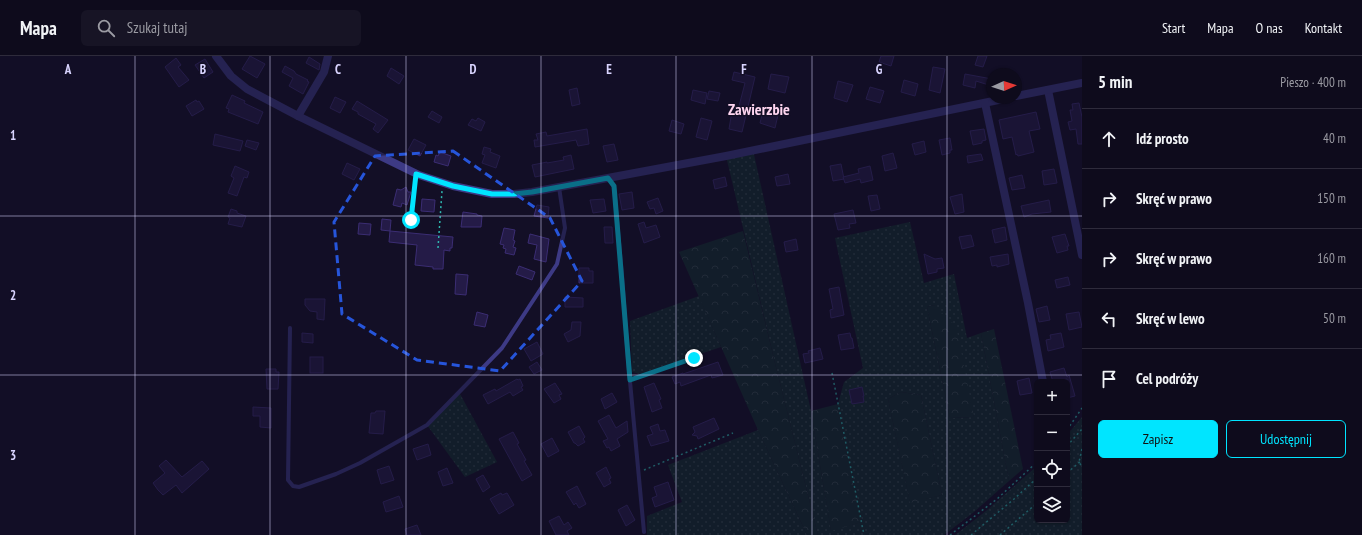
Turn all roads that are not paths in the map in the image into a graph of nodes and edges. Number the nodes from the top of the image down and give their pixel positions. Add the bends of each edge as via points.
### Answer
1 (216, 56) edge
2 (328, 56) edge
3 (1082, 83) edge
4 (1048, 90) junction
5 (1022, 95) edge
6 (985, 103) joint
7 (298, 116) junction
8 (608, 178) junction
9 (559, 187) junction
10 (1082, 255) edge
11 (290, 328) dead end
12 (1042, 379) edge
13 (644, 532) dead end

1 - 7 street via 230,76 247,89
2 - 7 street via 324,72
3 - 4 street
4 - 5 street
4 - 10 street
6 - 8 street
6 - 12 street
7 - 9 street via 416,174 443,183 492,194
8 - 9 street
8 - 13 lane via 614,186
9 - 11 lane via 565,228 557,264 502,348 427,425 360,463 299,486 293,486 288,480

